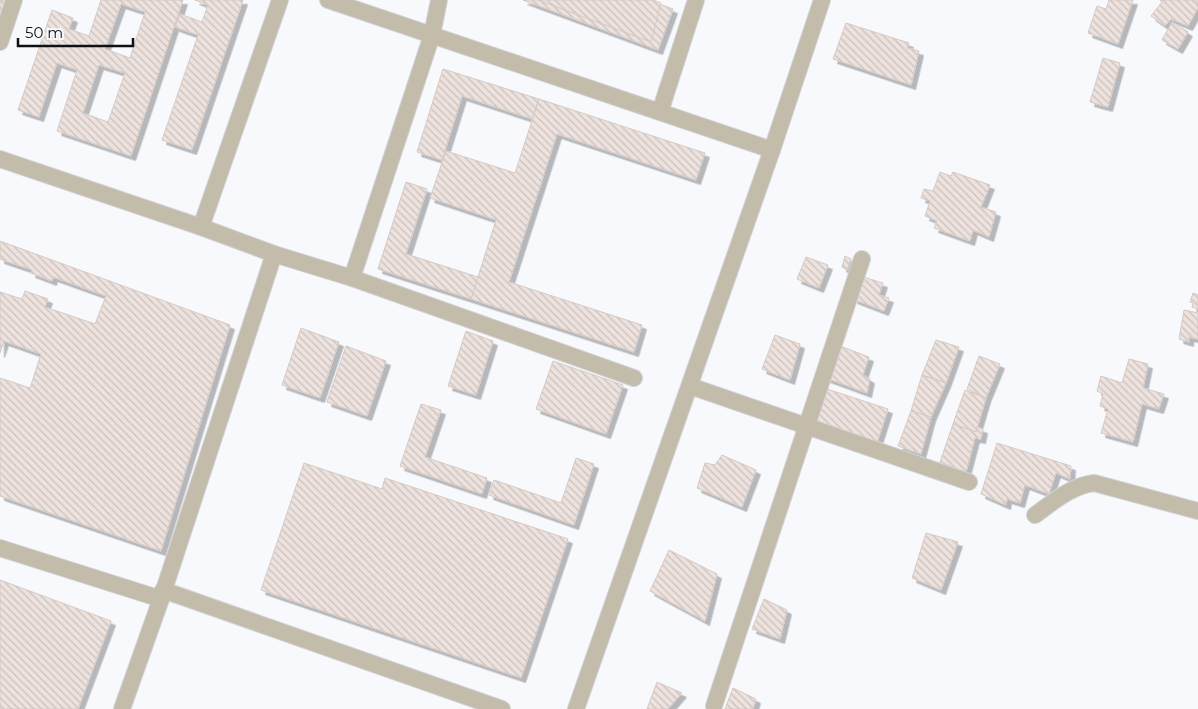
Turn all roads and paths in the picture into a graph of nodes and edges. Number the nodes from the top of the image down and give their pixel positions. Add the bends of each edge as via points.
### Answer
1 (14, 0) edge
2 (280, 0) edge
3 (328, 0) edge
4 (439, 0) edge
5 (696, 0) edge
6 (822, 0) edge
7 (432, 35) junction
8 (0, 42) edge
9 (660, 112) junction
10 (772, 150) junction
11 (0, 159) edge
12 (201, 227) junction
13 (274, 254) junction
14 (862, 259) dead end
15 (352, 278) junction
16 (634, 378) dead end
17 (690, 386) junction
18 (806, 426) junction
19 (969, 482) dead end
20 (1198, 511) edge
21 (1035, 515) dead end
22 (0, 548) edge
23 (162, 594) junction
24 (714, 706) dead end
25 (493, 708) edge
26 (122, 709) edge
27 (576, 709) edge

1 - 8 street
2 - 12 street
3 - 7 street
4 - 7 street
5 - 9 street
6 - 10 street
7 - 9 street
7 - 15 street
9 - 10 street
10 - 17 street
11 - 12 street
12 - 13 street
13 - 15 street
13 - 23 street
14 - 18 street
15 - 16 street
17 - 18 street
17 - 27 street
18 - 19 street
18 - 24 street
20 - 21 street via 1094,483 1070,490
22 - 23 street
23 - 25 street
23 - 26 street

